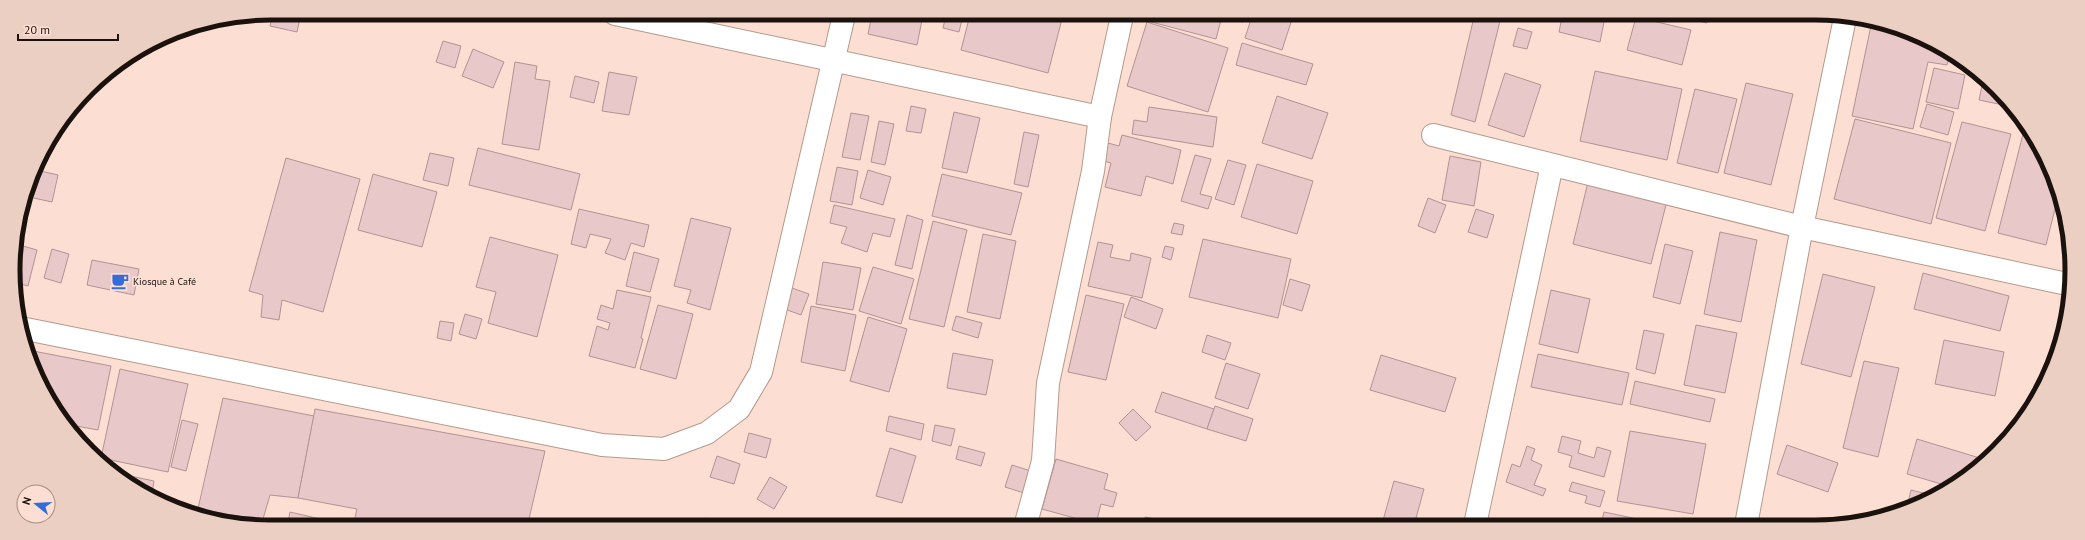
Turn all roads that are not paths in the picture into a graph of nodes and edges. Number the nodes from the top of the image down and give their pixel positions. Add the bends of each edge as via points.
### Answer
1 (643, 20) edge
2 (843, 20) edge
3 (1121, 20) edge
4 (1845, 22) edge
5 (834, 61) junction
6 (1100, 117) junction
7 (1433, 135) dead end
8 (1552, 165) junction
9 (1802, 227) junction
10 (2064, 283) edge
11 (28, 329) edge
12 (1027, 520) edge
13 (1476, 520) dead end
14 (1747, 520) edge

1 - 5 street
2 - 5 street
3 - 6 street
4 - 9 street
5 - 6 street
5 - 11 street via 761,372 740,409 707,433 664,448 602,445
6 - 12 street via 1093,171 1048,383 1043,461
7 - 8 street
8 - 9 street
8 - 13 street
9 - 10 street
9 - 14 street

